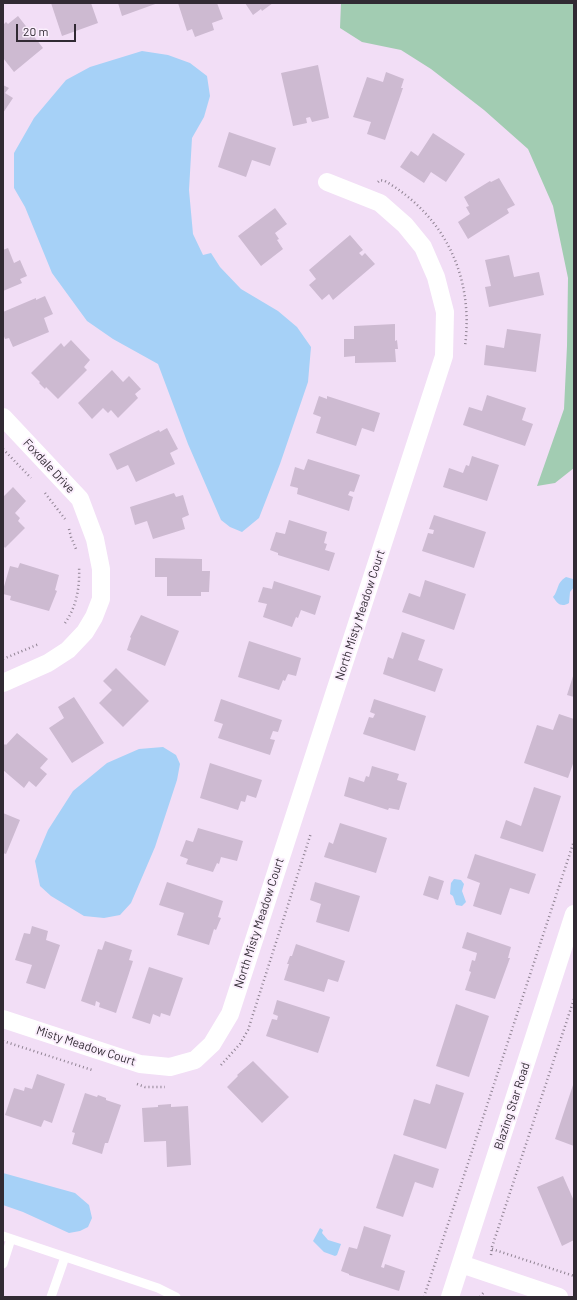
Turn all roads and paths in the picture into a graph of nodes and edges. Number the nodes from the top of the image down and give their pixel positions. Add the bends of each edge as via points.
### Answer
1 (327, 182) dead end
2 (3, 417) edge
3 (3, 449) edge
4 (32, 478) dead end
5 (42, 488) dead end
6 (67, 522) dead end
7 (69, 527) dead end
8 (77, 551) dead end
9 (79, 565) dead end
10 (63, 626) dead end
11 (42, 642) dead end
12 (3, 659) edge
13 (3, 683) edge
14 (574, 841) edge
15 (574, 914) edge
16 (574, 999) edge
17 (3, 1019) edge
18 (170, 1067) joint
19 (7, 1237) edge
20 (492, 1249) junction
21 (65, 1257) junction
22 (3, 1264) edge
23 (460, 1264) junction
24 (488, 1273) junction
25 (574, 1276) edge
26 (51, 1297) edge
27 (176, 1297) edge
28 (424, 1297) edge
29 (450, 1297) edge
30 (480, 1297) edge
31 (559, 1297) edge

1 - 18 street, North Misty Meadow Court via 380,203 405,225 423,247 436,277 445,312 444,356 230,1014 212,1044 195,1060
2 - 13 street, Foxdale Drive via 80,499 95,539 101,569 101,599 85,632 68,650 48,663
3 - 4 path
5 - 6 path
7 - 8 path
9 - 10 path via 78,596 74,609
11 - 12 path
14 - 28 path
15 - 23 street, Blazing Star Road
16 - 20 path
17 - 18 street, Misty Meadow Court via 140,1064
19 - 21 lane
19 - 22 lane
20 - 24 path
20 - 25 path
21 - 26 lane
21 - 27 lane via 158,1288
23 - 24 street
23 - 29 street, Blazing Star Road
24 - 30 path via 486,1288
24 - 31 street

